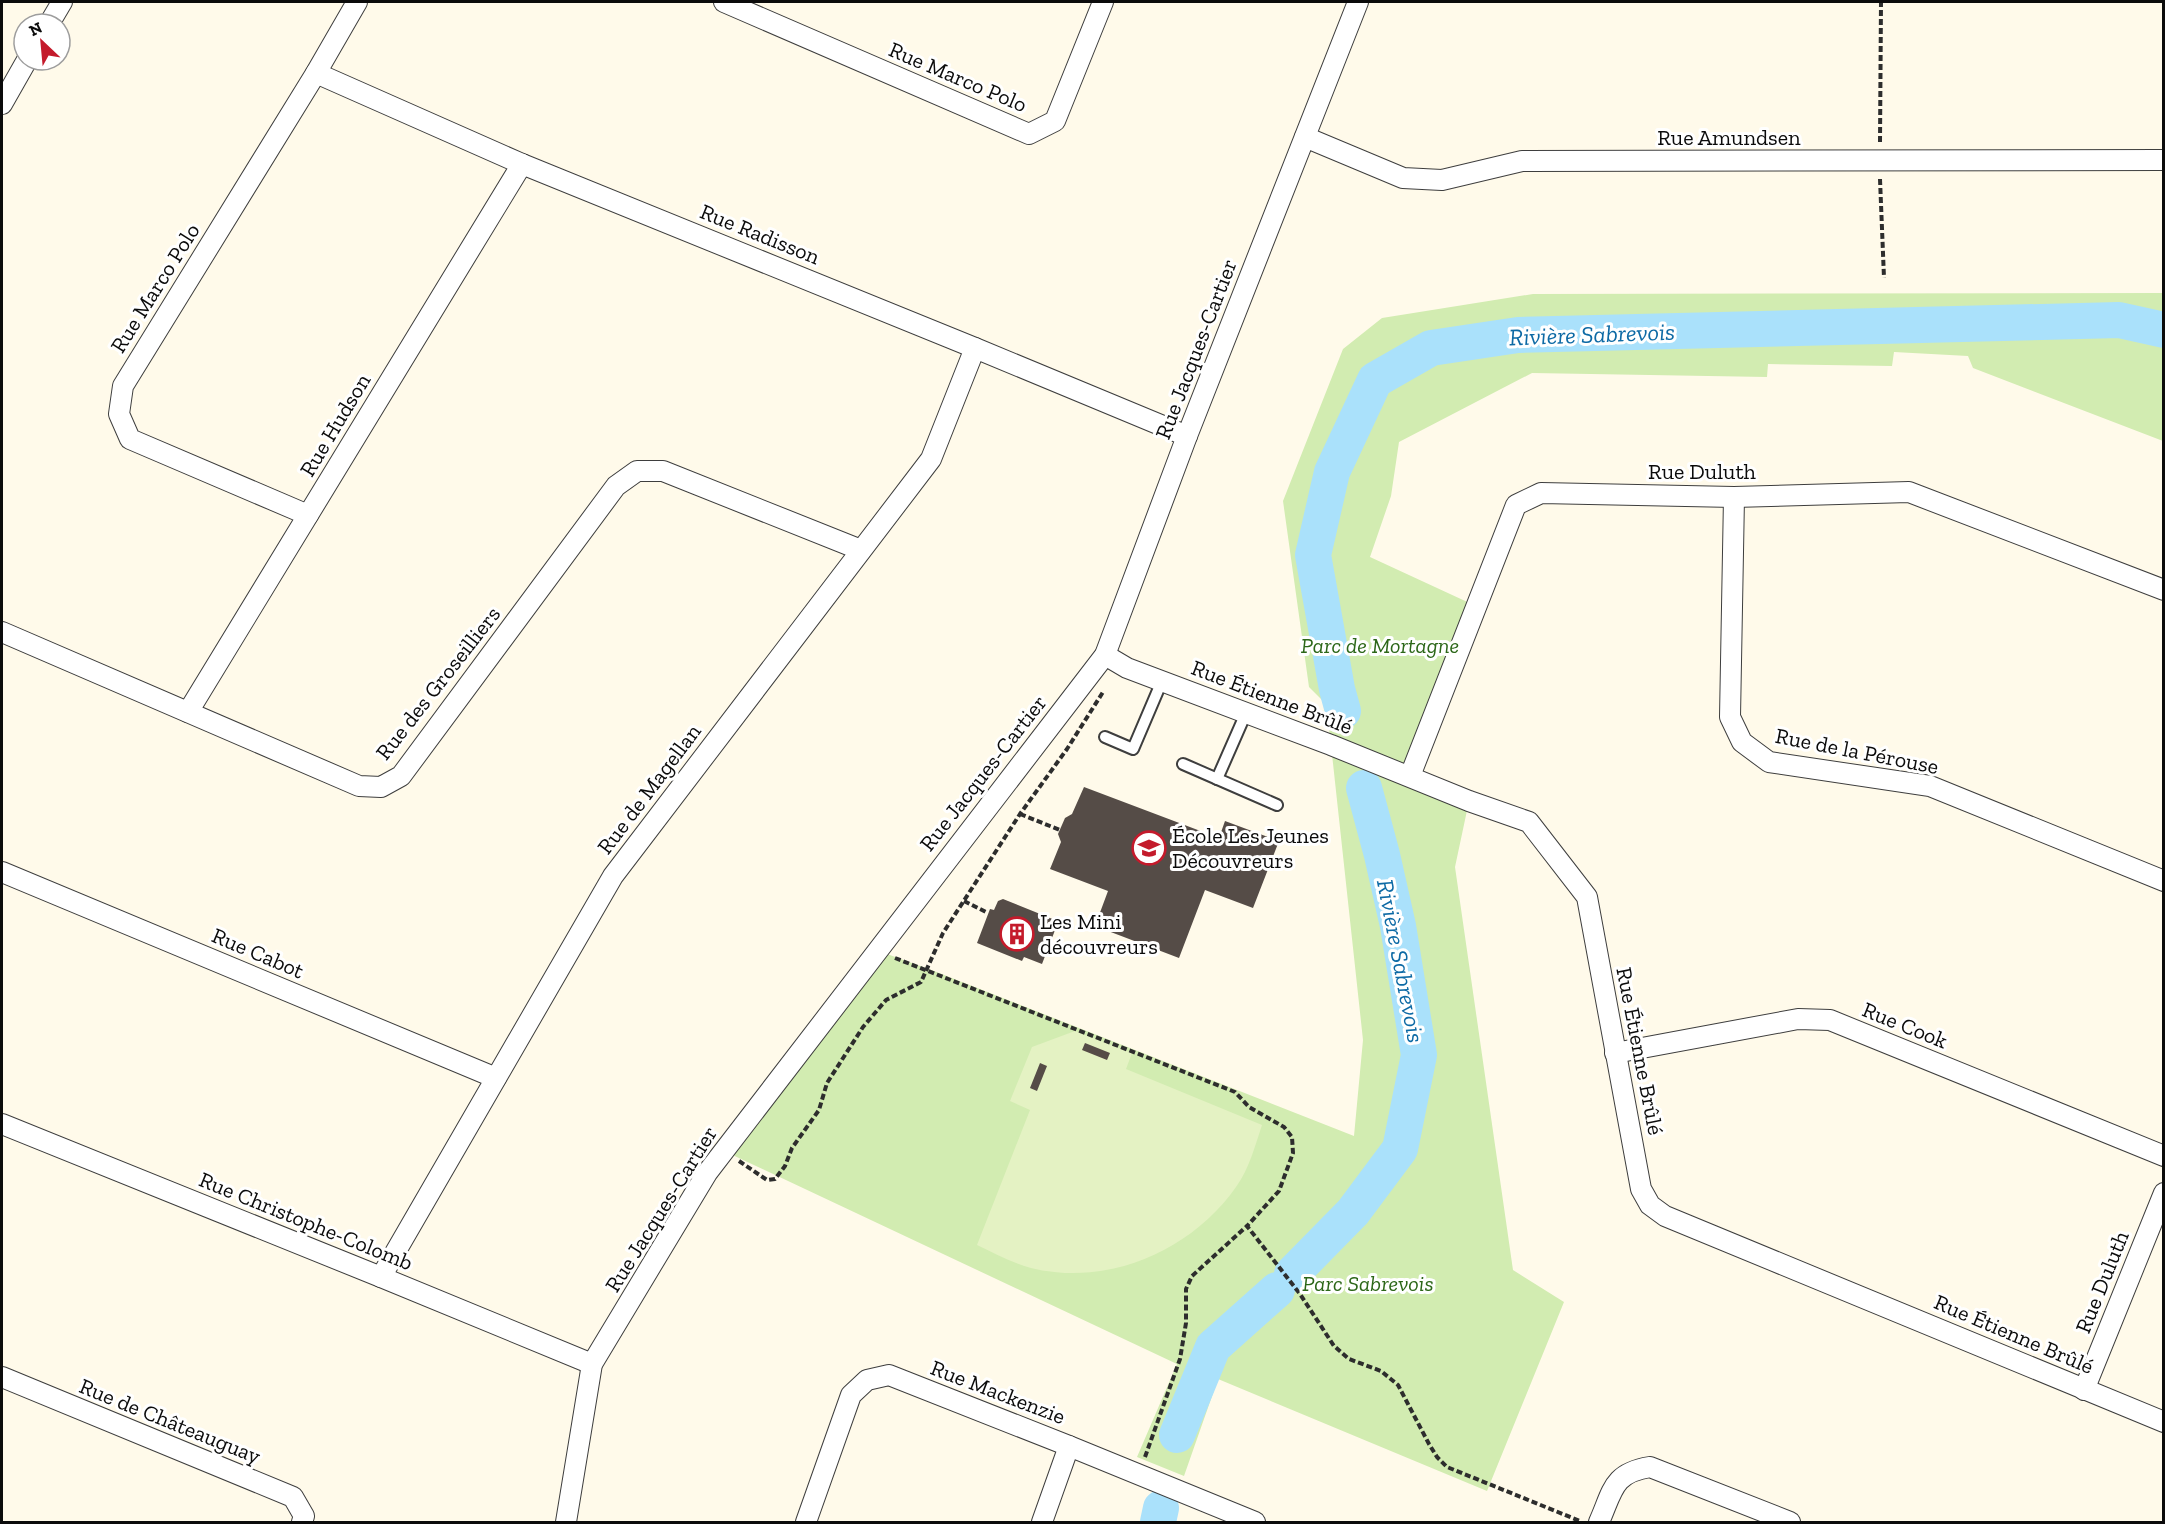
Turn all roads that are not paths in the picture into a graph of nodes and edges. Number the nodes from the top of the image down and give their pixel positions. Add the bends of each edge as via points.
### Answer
1 (357, 2) edge
2 (724, 2) edge
3 (1103, 2) edge
4 (1358, 2) edge
5 (20, 72) edge
6 (316, 73) junction
7 (2, 104) edge
8 (1305, 137) junction
9 (2163, 160) edge
10 (522, 164) junction
11 (975, 348) junction
12 (1187, 436) junction
13 (1734, 497) junction
14 (308, 515) junction
15 (861, 550) junction
16 (2163, 590) edge
17 (2, 632) edge
18 (1105, 655) junction
19 (1162, 681) junction
20 (188, 712) junction
21 (1246, 713) junction
22 (1105, 737) dead end
23 (1183, 764) dead end
24 (1410, 776) junction
25 (1217, 779) junction
26 (1277, 805) dead end
27 (2, 872) edge
28 (2163, 881) edge
29 (1615, 1053) junction
30 (496, 1078) junction
31 (2, 1124) edge
32 (2163, 1156) edge
33 (2163, 1193) edge
34 (381, 1276) junction
35 (592, 1364) junction
36 (2, 1377) edge
37 (2084, 1390) junction
38 (2163, 1422) edge
39 (1069, 1446) junction
40 (302, 1522) edge
41 (566, 1522) edge
42 (806, 1522) edge
43 (1042, 1522) edge
44 (1255, 1522) edge
45 (1599, 1522) edge
46 (1790, 1522) edge

1 - 6 street, Rue Marco Polo
2 - 3 street, Rue Marco Polo via 1029,134 1055,121
4 - 8 street, Rue Jacques-Cartier
5 - 7 street
6 - 10 street, Rue Radisson
6 - 14 street, Rue Marco Polo via 123,386 119,414 130,439
8 - 9 street, Rue Amundsen via 1403,178 1442,180 1522,161
8 - 12 street, Rue Jacques-Cartier
10 - 11 street, Rue Radisson
10 - 14 street, Rue Hudson
11 - 12 street, Rue Radisson
11 - 15 street, Rue de Magellan via 931,459
12 - 18 street, Rue Jacques-Cartier
13 - 16 street, Rue Duluth via 1909,492
13 - 24 street, Rue Duluth via 1541,493 1516,505
13 - 28 street, Rue de la Pérouse via 1730,717 1742,742 1769,762 1930,786
14 - 20 street, Rue Hudson
15 - 20 street, Rue des Groseilliers via 663,471 636,471 616,486 400,776 381,787 359,786
15 - 30 street, Rue de Magellan via 613,876
17 - 20 street, Rue des Groseilliers
18 - 19 street, Rue Étienne Brûlé
18 - 35 street, Rue Jacques-Cartier via 707,1173
19 - 21 street, Rue Étienne Brûlé
19 - 22 lane via 1133,749
21 - 24 street, Rue Étienne Brûlé
21 - 25 lane
23 - 25 lane
24 - 29 street, Rue Étienne Brûlé via 1529,822 1587,897
25 - 26 lane
27 - 30 street, Rue Cabot
29 - 32 street, Rue Cook via 1798,1019 1830,1020
29 - 37 street, Rue Étienne Brûlé via 1641,1189 1650,1205 1665,1216
30 - 34 street, Rue de Magellan
31 - 34 street, Rue Christophe-Colomb
33 - 37 street, Rue Duluth
34 - 35 street, Rue Christophe-Colomb
35 - 41 street, Rue Jacques-Cartier
36 - 40 street, Rue de Châteauguay via 293,1497 304,1516
37 - 38 street, Rue Étienne Brûlé
39 - 42 street, Rue Mackenzie via 889,1375 867,1380 852,1395
39 - 43 street
39 - 44 street, Rue Mackenzie
45 - 46 street via 1617,1481 1632,1469 1650,1467

